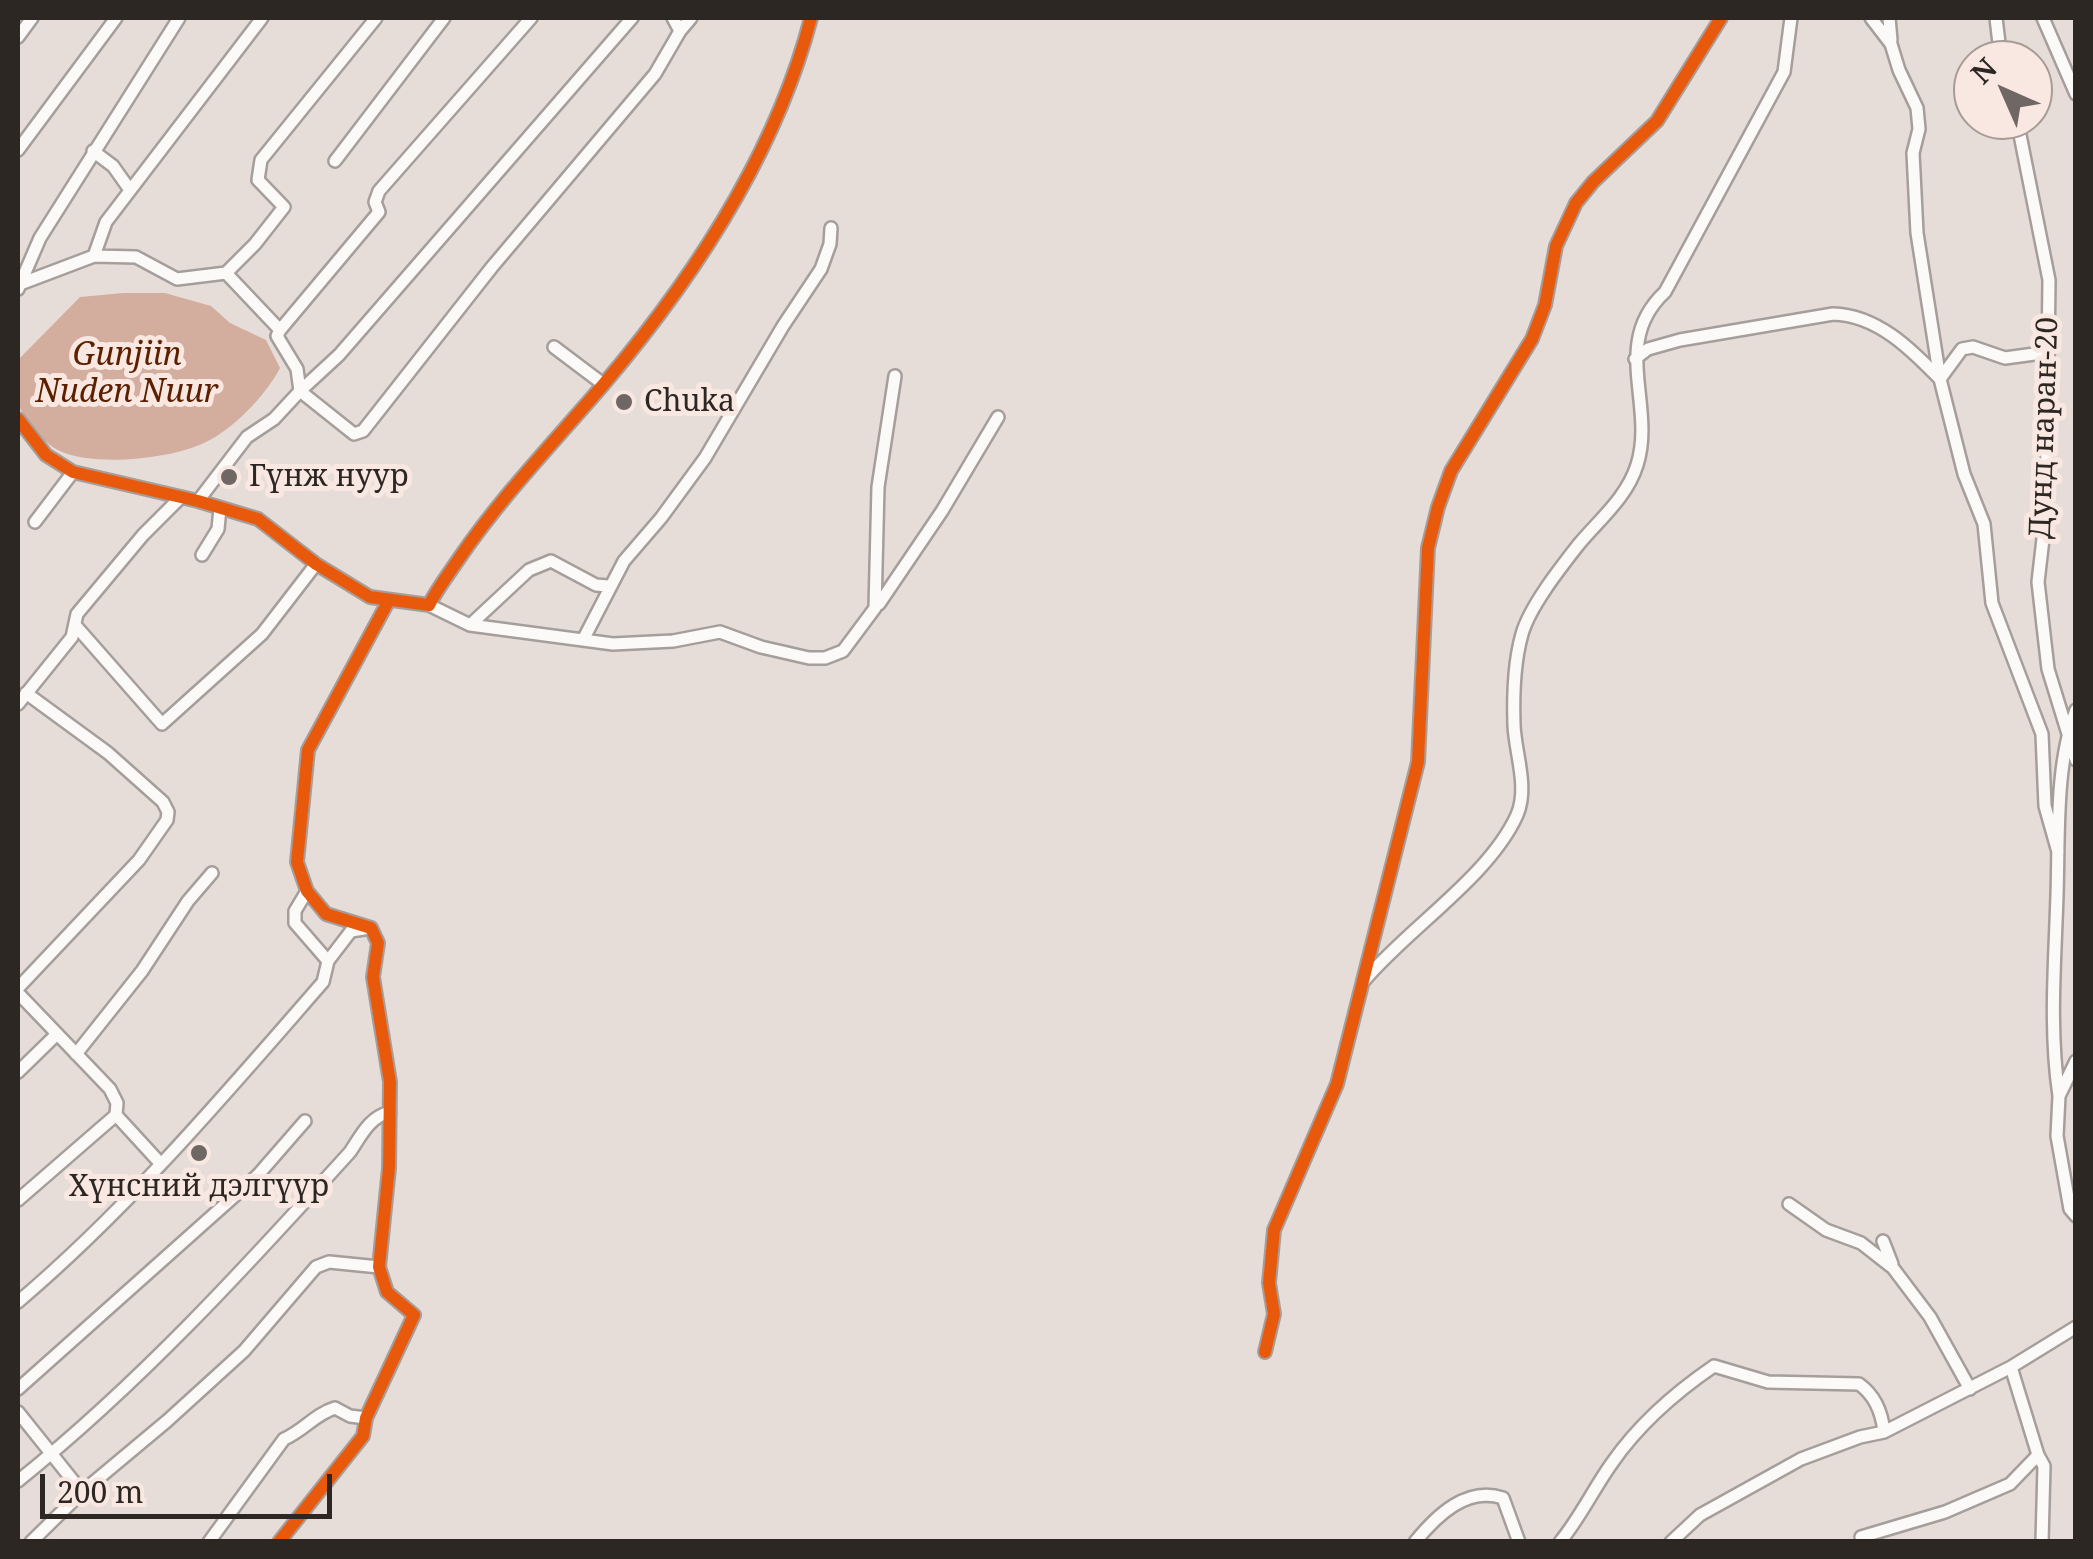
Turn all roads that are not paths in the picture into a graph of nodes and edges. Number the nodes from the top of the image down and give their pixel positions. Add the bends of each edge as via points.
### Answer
1 (32, 18) edge
2 (116, 18) edge
3 (179, 18) edge
4 (262, 18) edge
5 (376, 18) edge
6 (444, 18) edge
7 (531, 18) edge
8 (632, 18) edge
9 (674, 18) edge
10 (691, 18) edge
11 (811, 18) edge
12 (1721, 18) edge
13 (1791, 18) edge
14 (1871, 18) edge
15 (1889, 18) edge
16 (2044, 18) edge
17 (680, 30) junction
18 (18, 37) edge
19 (1891, 44) junction
20 (2076, 94) edge
21 (2022, 140) edge
22 (18, 150) edge
23 (93, 151) junction
24 (335, 161) dead end
25 (130, 190) junction
26 (831, 228) dead end
27 (34, 252) junction
28 (94, 256) junction
29 (62, 270) junction
30 (226, 273) junction
31 (19, 288) edge
32 (280, 330) junction
33 (554, 347) dead end
34 (2049, 352) junction
35 (1635, 359) junction
36 (894, 376) dead end
37 (1940, 379) junction
38 (603, 384) junction
39 (300, 391) junction
40 (998, 417) dead end
41 (18, 419) edge
42 (74, 472) junction
43 (180, 498) junction
44 (198, 501) junction
45 (220, 508) junction
46 (35, 522) dead end
47 (202, 555) dead end
48 (316, 564) junction
49 (608, 586) junction
50 (389, 600) junction
51 (430, 605) junction
52 (876, 608) junction
53 (470, 624) junction
54 (75, 625) junction
55 (859, 638) dead end
56 (583, 640) junction
57 (22, 699) edge
58 (2076, 710) edge
59 (2071, 738) edge
60 (2076, 760) edge
61 (2058, 852) junction
62 (212, 872) dead end
63 (307, 891) junction
64 (371, 928) junction
65 (328, 961) junction
66 (1360, 986) junction
67 (18, 991) edge
68 (57, 1034) junction
69 (76, 1054) junction
70 (2076, 1061) edge
71 (18, 1072) edge
72 (2059, 1096) junction
73 (390, 1112) junction
74 (116, 1115) junction
75 (304, 1120) dead end
76 (160, 1163) junction
77 (18, 1200) edge
78 (1788, 1204) dead end
79 (2076, 1216) edge
80 (1882, 1241) dead end
81 (379, 1267) junction
82 (1894, 1268) junction
83 (18, 1302) edge
84 (2076, 1327) edge
85 (1265, 1352) dead end
86 (2011, 1367) junction
87 (18, 1389) edge
88 (1970, 1389) junction
89 (18, 1412) edge
90 (366, 1418) junction
91 (1884, 1432) junction
92 (50, 1455) junction
93 (2038, 1455) junction
94 (18, 1481) edge
95 (82, 1492) junction
96 (1860, 1536) dead end
97 (31, 1542) edge
98 (209, 1542) edge
99 (279, 1542) edge
100 (1415, 1542) edge
101 (1520, 1542) edge
102 (1560, 1542) edge
103 (1671, 1542) edge
104 (2042, 1542) edge

1 - 18 street
2 - 22 street
3 - 23 street
4 - 25 street
5 - 30 street via 260,160 258,180 284,207
6 - 24 street
7 - 32 street via 379,191 379,212
8 - 39 street via 339,355
9 - 17 street
10 - 17 street
11 - 38 street via 770,129 734,202
12 - 66 street via 1657,121 1576,203 1556,246 1532,339 1451,470 1428,548 1418,762
13 - 35 street via 1784,72 1665,292 1650,306
14 - 19 street
15 - 19 street
16 - 20 street
17 - 39 street via 654,74 362,431 354,434
19 - 37 street, Дунд наран-20 via 1917,108 1916,233
21 - 34 street, Дунд наран-20 via 2049,280
23 - 25 street
23 - 27 street
25 - 28 street via 106,222
26 - 49 street via 821,268 705,458
27 - 29 street
27 - 31 street
28 - 29 street
28 - 30 street via 136,257 177,279
29 - 31 street
30 - 32 street
32 - 39 street via 276,336 297,369
33 - 38 street
34 - 37 street via 2005,358 1962,349
34 - 59 street, Дунд наран-20 via 2038,582 2048,669
35 - 37 street via 1680,340 1845,315 1882,328
35 - 66 street via 1644,431 1636,468 1523,630 1514,727 1522,789 1518,813 1494,852
36 - 52 street via 878,487
37 - 61 street, Дунд наран-20 via 1984,524 1992,603 2042,734 2045,806
38 - 51 street via 474,536
39 - 44 street via 246,437
40 - 52 street
41 - 42 street via 46,454
42 - 43 street
42 - 46 street
43 - 44 street
43 - 54 street via 77,614
44 - 45 street
45 - 47 street via 218,529
45 - 48 street via 258,519
48 - 50 street
48 - 54 street via 262,634 162,724
49 - 53 street via 550,561 529,570
49 - 56 street
50 - 51 street
50 - 63 street via 308,750 297,862
51 - 53 street
52 - 55 street
52 - 56 street via 842,651 824,658 720,632 673,642
53 - 56 street
54 - 57 street
57 - 67 street via 108,753 168,812 139,860
58 - 59 street
59 - 60 street, Дунд наран-20
59 - 61 street
61 - 72 street via 2052,1052
62 - 69 street
63 - 64 street via 326,914
63 - 65 street via 295,923
64 - 65 street via 351,931
64 - 73 street via 378,943 374,977
65 - 76 street via 323,982
66 - 85 street via 1338,1084 1274,1230 1268,1284 1274,1314
67 - 68 street
68 - 69 street
68 - 71 street
69 - 74 street via 110,1089
70 - 72 street
72 - 79 street via 2057,1136
73 - 81 street
73 - 92 street via 370,1123 186,1330
74 - 76 street
74 - 77 street
75 - 87 street via 258,1175
76 - 83 street
78 - 82 street
80 - 82 street
81 - 90 street via 387,1292 414,1314
81 - 95 street via 329,1262 316,1268 244,1351
82 - 88 street
84 - 86 street
86 - 88 street
86 - 93 street
88 - 91 street
89 - 92 street
90 - 98 street via 334,1408 284,1439
90 - 99 street via 363,1436
91 - 102 street via 1882,1412 1860,1384 1768,1382 1714,1366 1634,1436
91 - 103 street via 1801,1459 1700,1515
92 - 94 street
92 - 95 street
93 - 96 street via 2010,1484 1945,1512
93 - 104 street via 2044,1466
95 - 97 street
100 - 101 street via 1468,1496 1488,1493 1502,1498

